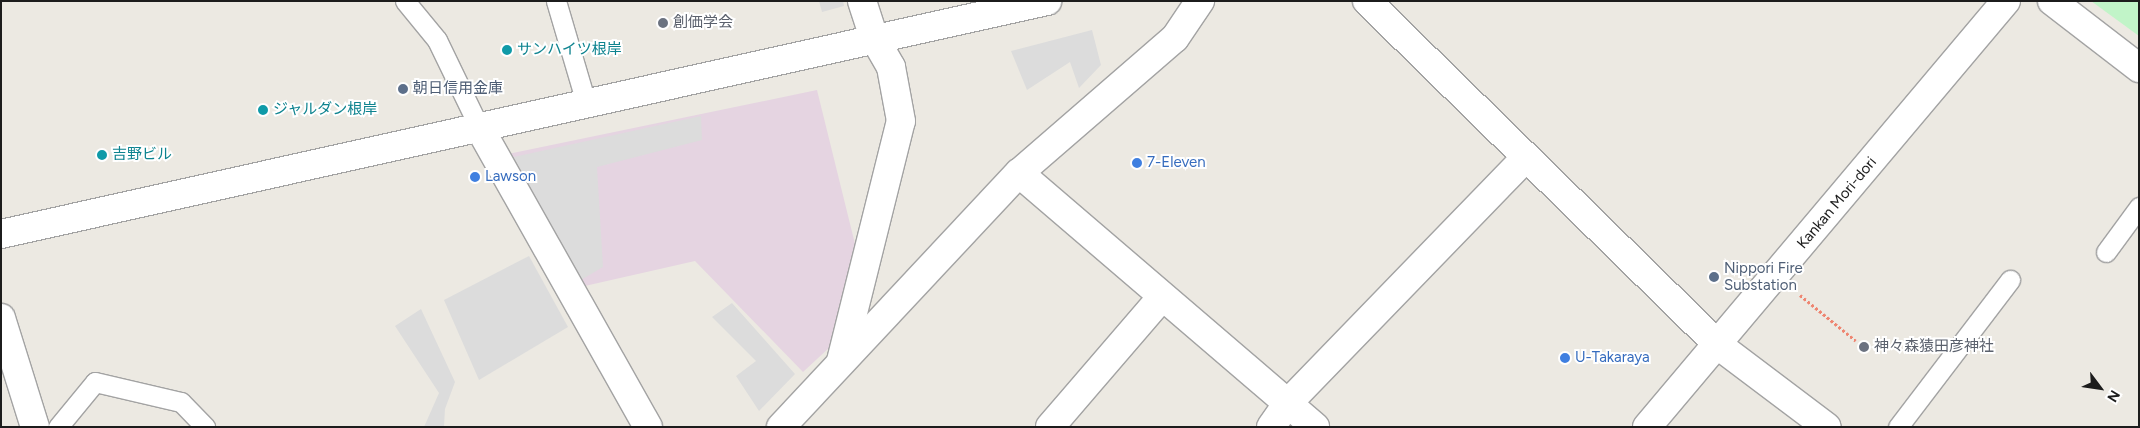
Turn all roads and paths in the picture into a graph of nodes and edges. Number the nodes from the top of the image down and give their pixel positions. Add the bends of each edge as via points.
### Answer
1 (405, 1) edge
2 (556, 1) edge
3 (862, 1) edge
4 (1048, 1) edge
5 (1200, 1) edge
6 (1367, 1) edge
7 (2006, 1) edge
8 (2052, 1) edge
9 (984, 8) edge
10 (874, 38) junction
11 (2139, 68) edge
12 (586, 103) junction
13 (478, 127) junction
14 (1525, 158) junction
15 (1019, 173) junction
16 (2139, 207) edge
17 (1, 234) edge
18 (2106, 252) dead end
19 (2010, 280) dead end
20 (1800, 295) dead end
21 (1162, 297) junction
22 (1, 318) edge
23 (1856, 341) dead end
24 (1718, 345) junction
25 (841, 361) junction
26 (1287, 404) junction
27 (35, 427) edge
28 (58, 427) edge
29 (205, 427) edge
30 (648, 427) edge
31 (781, 427) edge
32 (1050, 427) edge
33 (1271, 427) edge
34 (1314, 427) edge
35 (1647, 427) edge
36 (1827, 427) edge
37 (1898, 427) edge

1 - 13 lane via 437,40
2 - 12 lane
3 - 10 street
4 - 9 street
5 - 15 street via 1175,38
6 - 14 street
7 - 24 street, Kankan Mori-dori
8 - 11 street
9 - 10 street
10 - 12 street
10 - 25 street via 891,67 901,121
12 - 13 street
13 - 17 street
13 - 30 street
14 - 24 street
14 - 26 street
15 - 21 street
15 - 25 street
16 - 18 lane
19 - 37 lane
20 - 23 path
21 - 26 street
21 - 32 street
22 - 27 street
24 - 35 street, Kankan Mori-dori
24 - 36 street
25 - 31 street
26 - 33 street
26 - 34 street
28 - 29 lane via 95,382 181,402

